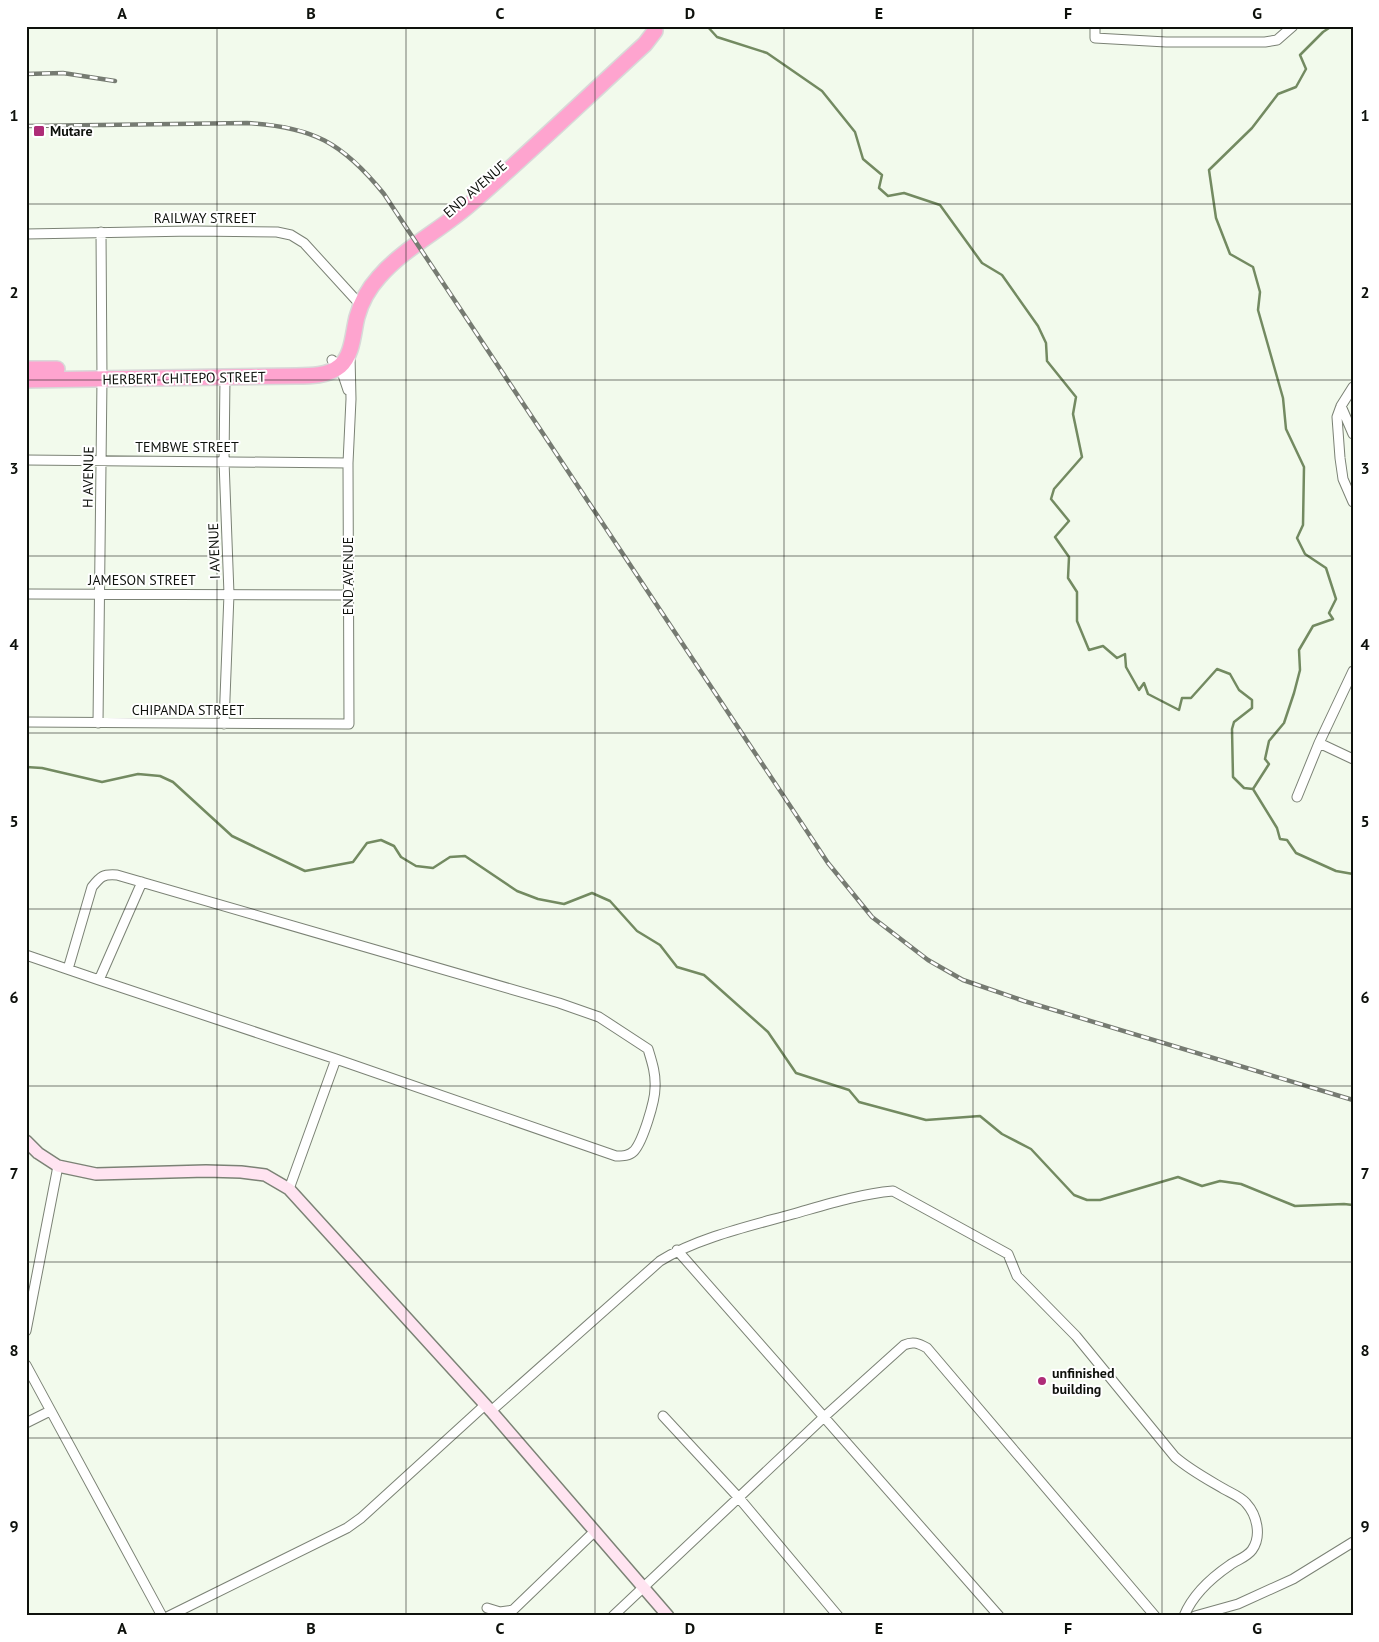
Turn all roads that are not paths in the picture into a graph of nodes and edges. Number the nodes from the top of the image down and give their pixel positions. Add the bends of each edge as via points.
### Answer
1 (1096, 26) edge
2 (1293, 26) edge
3 (658, 28) edge
4 (101, 232) junction
5 (26, 234) edge
6 (356, 300) junction
7 (350, 348) junction
8 (336, 363) junction
9 (26, 369) edge
10 (102, 374) junction
11 (225, 377) junction
12 (26, 380) edge
13 (1353, 387) edge
14 (351, 399) junction
15 (1341, 406) junction
16 (1353, 434) edge
17 (26, 460) edge
18 (102, 461) junction
19 (224, 461) junction
20 (348, 463) junction
21 (1353, 502) edge
22 (26, 594) edge
23 (100, 594) junction
24 (229, 594) junction
25 (348, 595) junction
26 (1353, 671) edge
27 (26, 722) edge
28 (98, 723) junction
29 (224, 724) junction
30 (350, 724) joint
31 (1319, 743) junction
32 (1353, 759) edge
33 (1297, 797) dead end
34 (142, 882) junction
35 (26, 955) edge
36 (68, 970) junction
37 (99, 980) junction
38 (336, 1059) junction
39 (26, 1141) edge
40 (58, 1166) junction
41 (289, 1189) junction
42 (677, 1250) junction
43 (26, 1331) edge
44 (26, 1365) edge
45 (488, 1408) junction
46 (50, 1411) junction
47 (663, 1416) dead end
48 (824, 1417) junction
49 (26, 1423) edge
50 (739, 1498) junction
51 (595, 1531) junction
52 (1353, 1542) edge
53 (643, 1587) junction
54 (487, 1608) dead end
55 (162, 1616) edge
56 (169, 1616) edge
57 (613, 1616) edge
58 (668, 1616) edge
59 (838, 1616) edge
60 (1000, 1616) edge
61 (1155, 1616) edge
62 (1184, 1616) edge
63 (1195, 1616) edge

1 - 2 street via 1095,38 1166,42 1265,42 1277,40
3 - 6 highway, END AVENUE via 456,205 381,264
3 - 7 highway, END AVENUE via 497,182 384,271 366,294
4 - 5 street, RAILWAY STREET
4 - 6 street, RAILWAY STREET via 277,232 291,235 304,242
4 - 10 street, H AVENUE
6 - 8 highway, END AVENUE
7 - 8 highway, END AVENUE via 346,358
7 - 14 street, END AVENUE
8 - 10 highway, HERBERT CHITEPO STREET via 292,368
8 - 11 highway, HERBERT CHITEPO STREET via 327,373 314,375
8 - 14 street, END AVENUE
9 - 10 highway, HERBERT CHITEPO STREET
10 - 11 highway, HERBERT CHITEPO STREET
10 - 12 highway, HERBERT CHITEPO STREET
10 - 18 street, H AVENUE
11 - 19 street, I AVENUE
13 - 15 street
14 - 20 street, END AVENUE
15 - 16 street
15 - 21 street via 1337,417 1340,464
17 - 18 street, TEMBWE STREET
18 - 19 street, TEMBWE STREET
18 - 23 street, H AVENUE
19 - 20 street, TEMBWE STREET
19 - 24 street, I AVENUE
20 - 25 street, END AVENUE
22 - 23 street, JAMESON STREET
23 - 24 street, JAMESON STREET
23 - 28 street, H AVENUE
24 - 25 street, JAMESON STREET
24 - 29 street, I AVENUE
25 - 30 street, END AVENUE
26 - 31 street
27 - 28 street, CHIPANDA STREET
28 - 29 street, CHIPANDA STREET
29 - 30 street, CHIPANDA STREET
31 - 32 street
31 - 33 street
34 - 36 street via 117,874 100,877 88,897
34 - 37 street
34 - 38 street via 560,1002 598,1017 648,1049 655,1088 639,1142 627,1156 616,1156
35 - 36 street
36 - 37 street
37 - 38 street
38 - 41 street
39 - 40 street
40 - 41 street via 96,1174 241,1172 264,1176
40 - 43 street
41 - 45 street
42 - 45 street
42 - 48 street
42 - 62 street via 835,1202 893,1191 1008,1254 1017,1276 1076,1336 1175,1457 1246,1503 1254,1514 1258,1525 1252,1551 1220,1572 1199,1592
44 - 46 street
45 - 51 street
45 - 56 street via 347,1528
46 - 49 street
46 - 55 street
47 - 50 street
48 - 50 street
48 - 60 street
48 - 61 street via 904,1345 919,1343 927,1348
50 - 53 street
50 - 59 street
51 - 53 street
51 - 54 street via 513,1610 500,1612
52 - 63 street via 1293,1579 1238,1604
53 - 57 street
53 - 58 street

